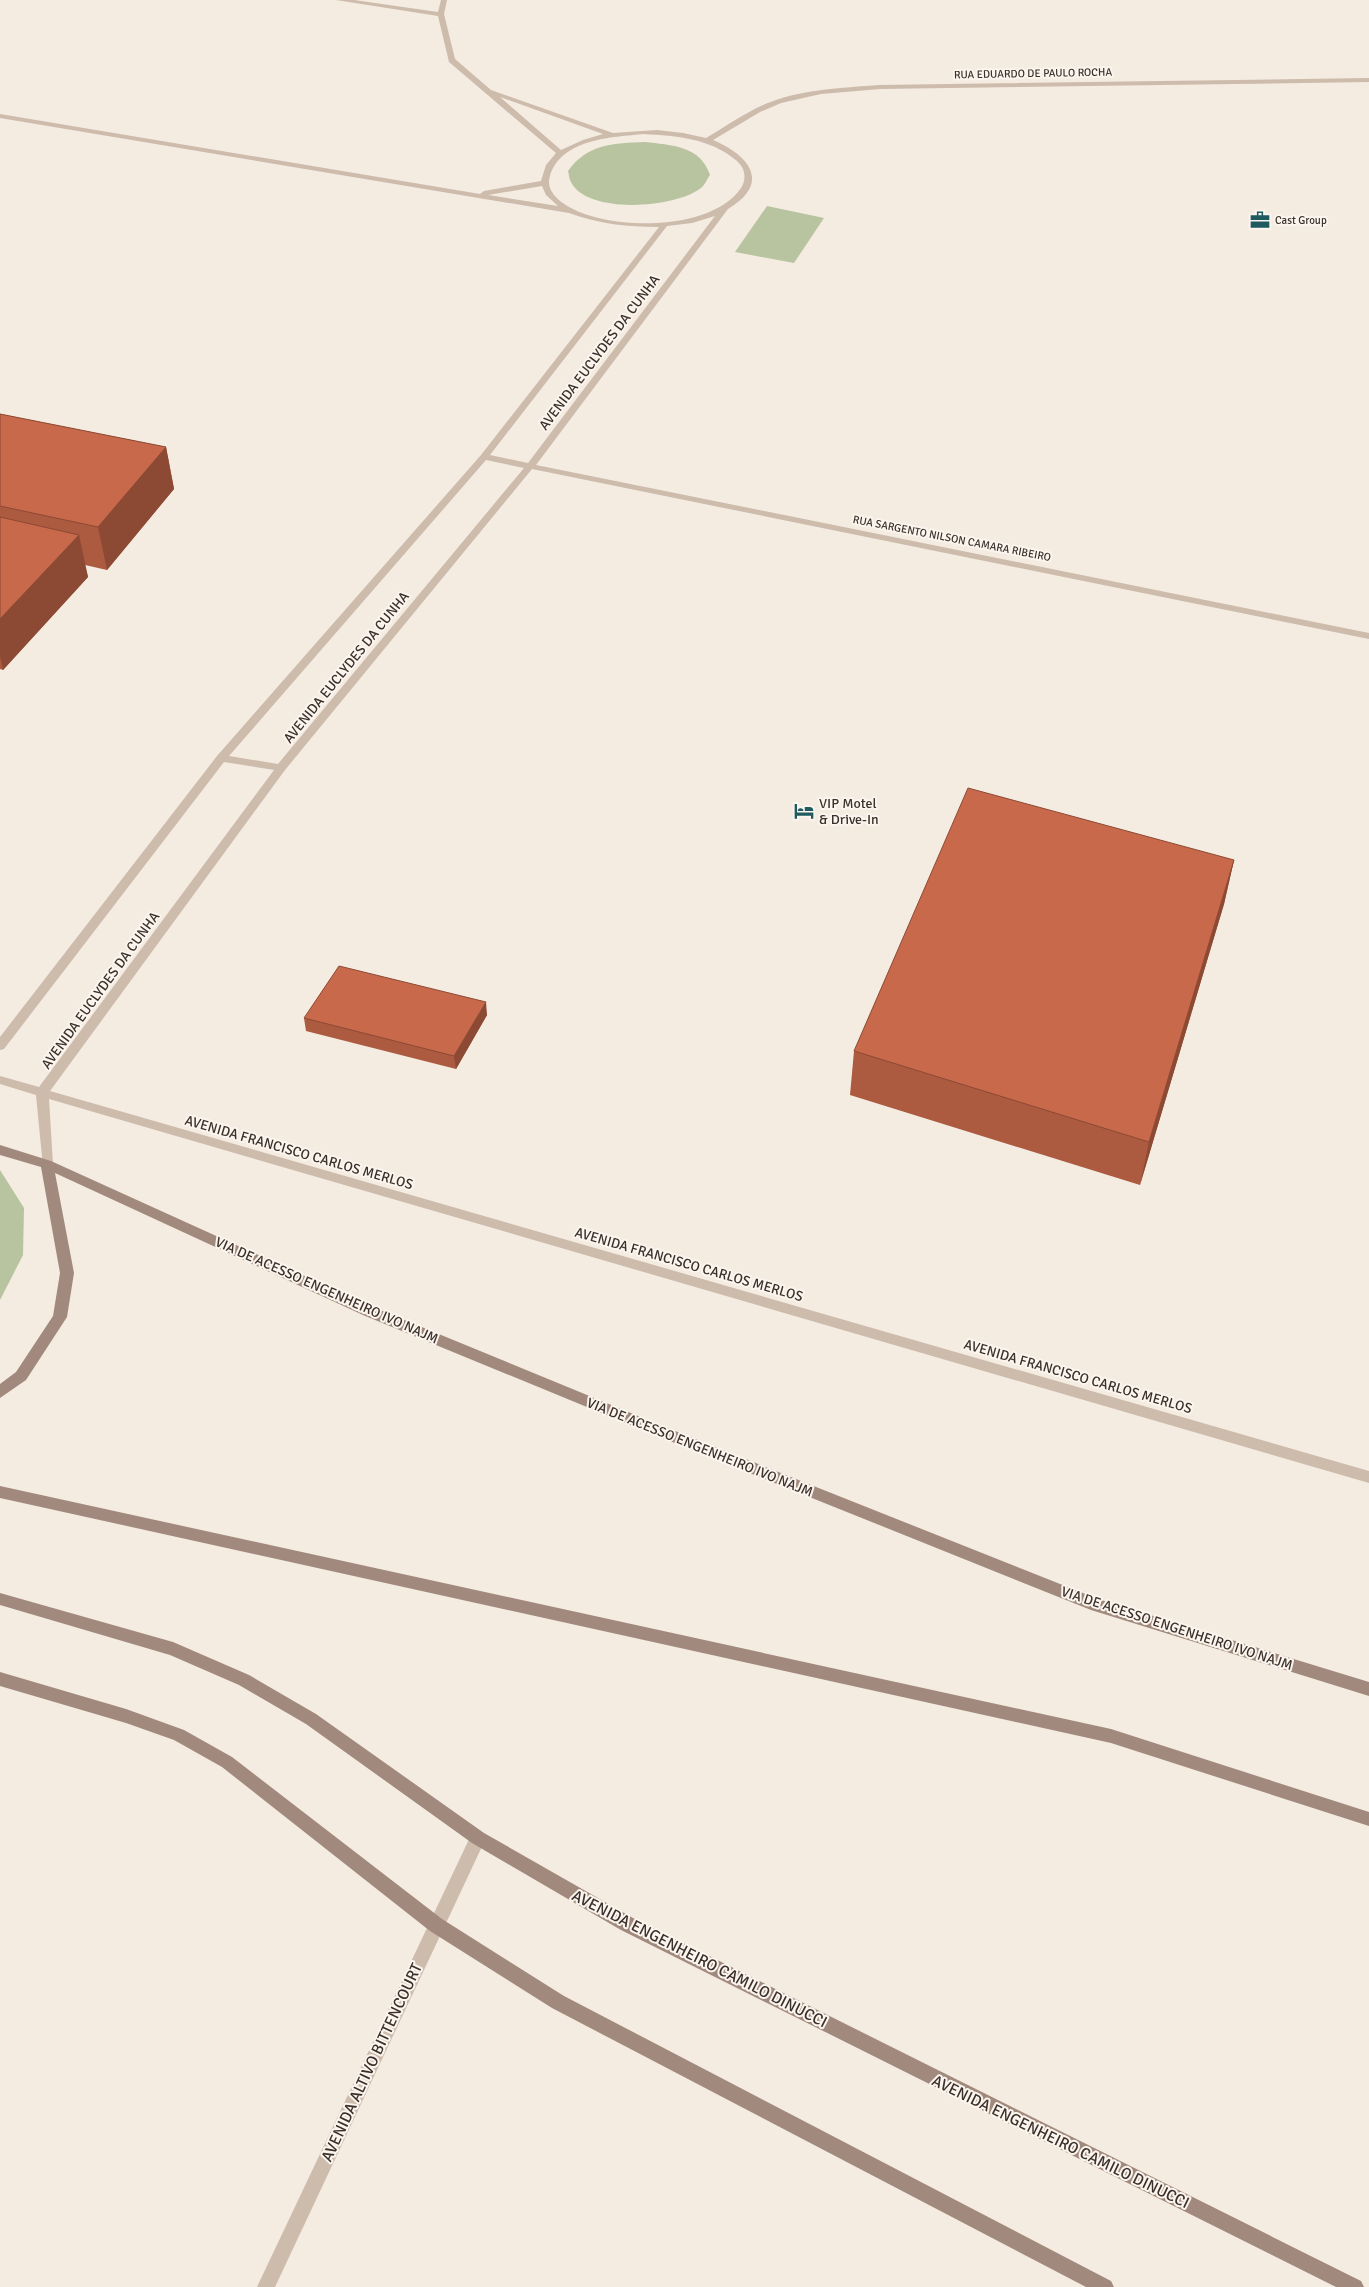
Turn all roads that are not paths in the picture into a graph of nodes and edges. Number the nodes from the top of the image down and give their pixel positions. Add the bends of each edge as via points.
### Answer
1 (339, 0) edge
2 (444, 0) edge
3 (441, 14) junction
4 (1369, 80) edge
5 (485, 90) junction
6 (0, 116) edge
7 (612, 134) junction
8 (708, 140) junction
9 (560, 153) junction
10 (544, 183) junction
11 (471, 195) junction
12 (724, 209) junction
13 (571, 211) junction
14 (665, 224) junction
15 (484, 457) junction
16 (530, 466) junction
17 (1369, 636) edge
18 (221, 758) junction
19 (281, 768) junction
20 (0, 1046) edge
21 (0, 1080) edge
22 (42, 1092) junction
23 (0, 1150) edge
24 (47, 1164) junction
25 (0, 1392) edge
26 (1369, 1477) edge
27 (0, 1492) edge
28 (0, 1599) edge
29 (0, 1679) edge
30 (1369, 1689) edge
31 (1369, 1819) edge
32 (478, 1838) junction
33 (436, 1925) junction
34 (266, 2287) edge
35 (1105, 2287) edge
36 (1355, 2287) edge

1 - 3 street
2 - 3 street
3 - 5 street via 452,60
4 - 8 street, RUA EDUARDO DE PAULO ROCHA via 850,89 766,107
5 - 7 street
5 - 9 street
6 - 11 street
7 - 8 street via 669,133
7 - 9 street
8 - 12 street via 746,164 749,180 742,195
9 - 10 street via 547,168
10 - 11 street
10 - 13 street via 552,198
11 - 13 street
12 - 14 street via 698,219
12 - 16 street, AVENIDA EUCLYDES DA CUNHA
13 - 14 street via 598,220 631,225
14 - 15 street, AVENIDA EUCLYDES DA CUNHA
15 - 16 street, RUA SARGENTO NILSON CAMARA RIBEIRO
15 - 18 street, AVENIDA EUCLYDES DA CUNHA
16 - 17 street, RUA SARGENTO NILSON CAMARA RIBEIRO
16 - 19 street, AVENIDA EUCLYDES DA CUNHA
18 - 19 street
18 - 20 street, AVENIDA EUCLYDES DA CUNHA
19 - 22 street, AVENIDA EUCLYDES DA CUNHA
21 - 22 street, AVENIDA FRANCISCO CARLOS MERLOS
22 - 24 street
22 - 26 street, AVENIDA FRANCISCO CARLOS MERLOS
23 - 24 main road, VIA DE ACESSO ENGENHEIRO IVO NAJM
24 - 25 main road via 67,1273 60,1317 21,1376
24 - 30 main road, VIA DE ACESSO ENGENHEIRO IVO NAJM via 368,1311 655,1430 1096,1605
27 - 31 main road via 1111,1736
28 - 32 main road, AVENIDA ENGENHEIRO CAMILO DINUCCI via 173,1649 244,1680 311,1719
29 - 33 main road via 179,1735 227,1762
32 - 33 street, AVENIDA ALTIVO BITTENCOURT
32 - 36 main road, AVENIDA ENGENHEIRO CAMILO DINUCCI via 627,1924
33 - 34 street, AVENIDA ALTIVO BITTENCOURT
33 - 35 main road via 558,2002

